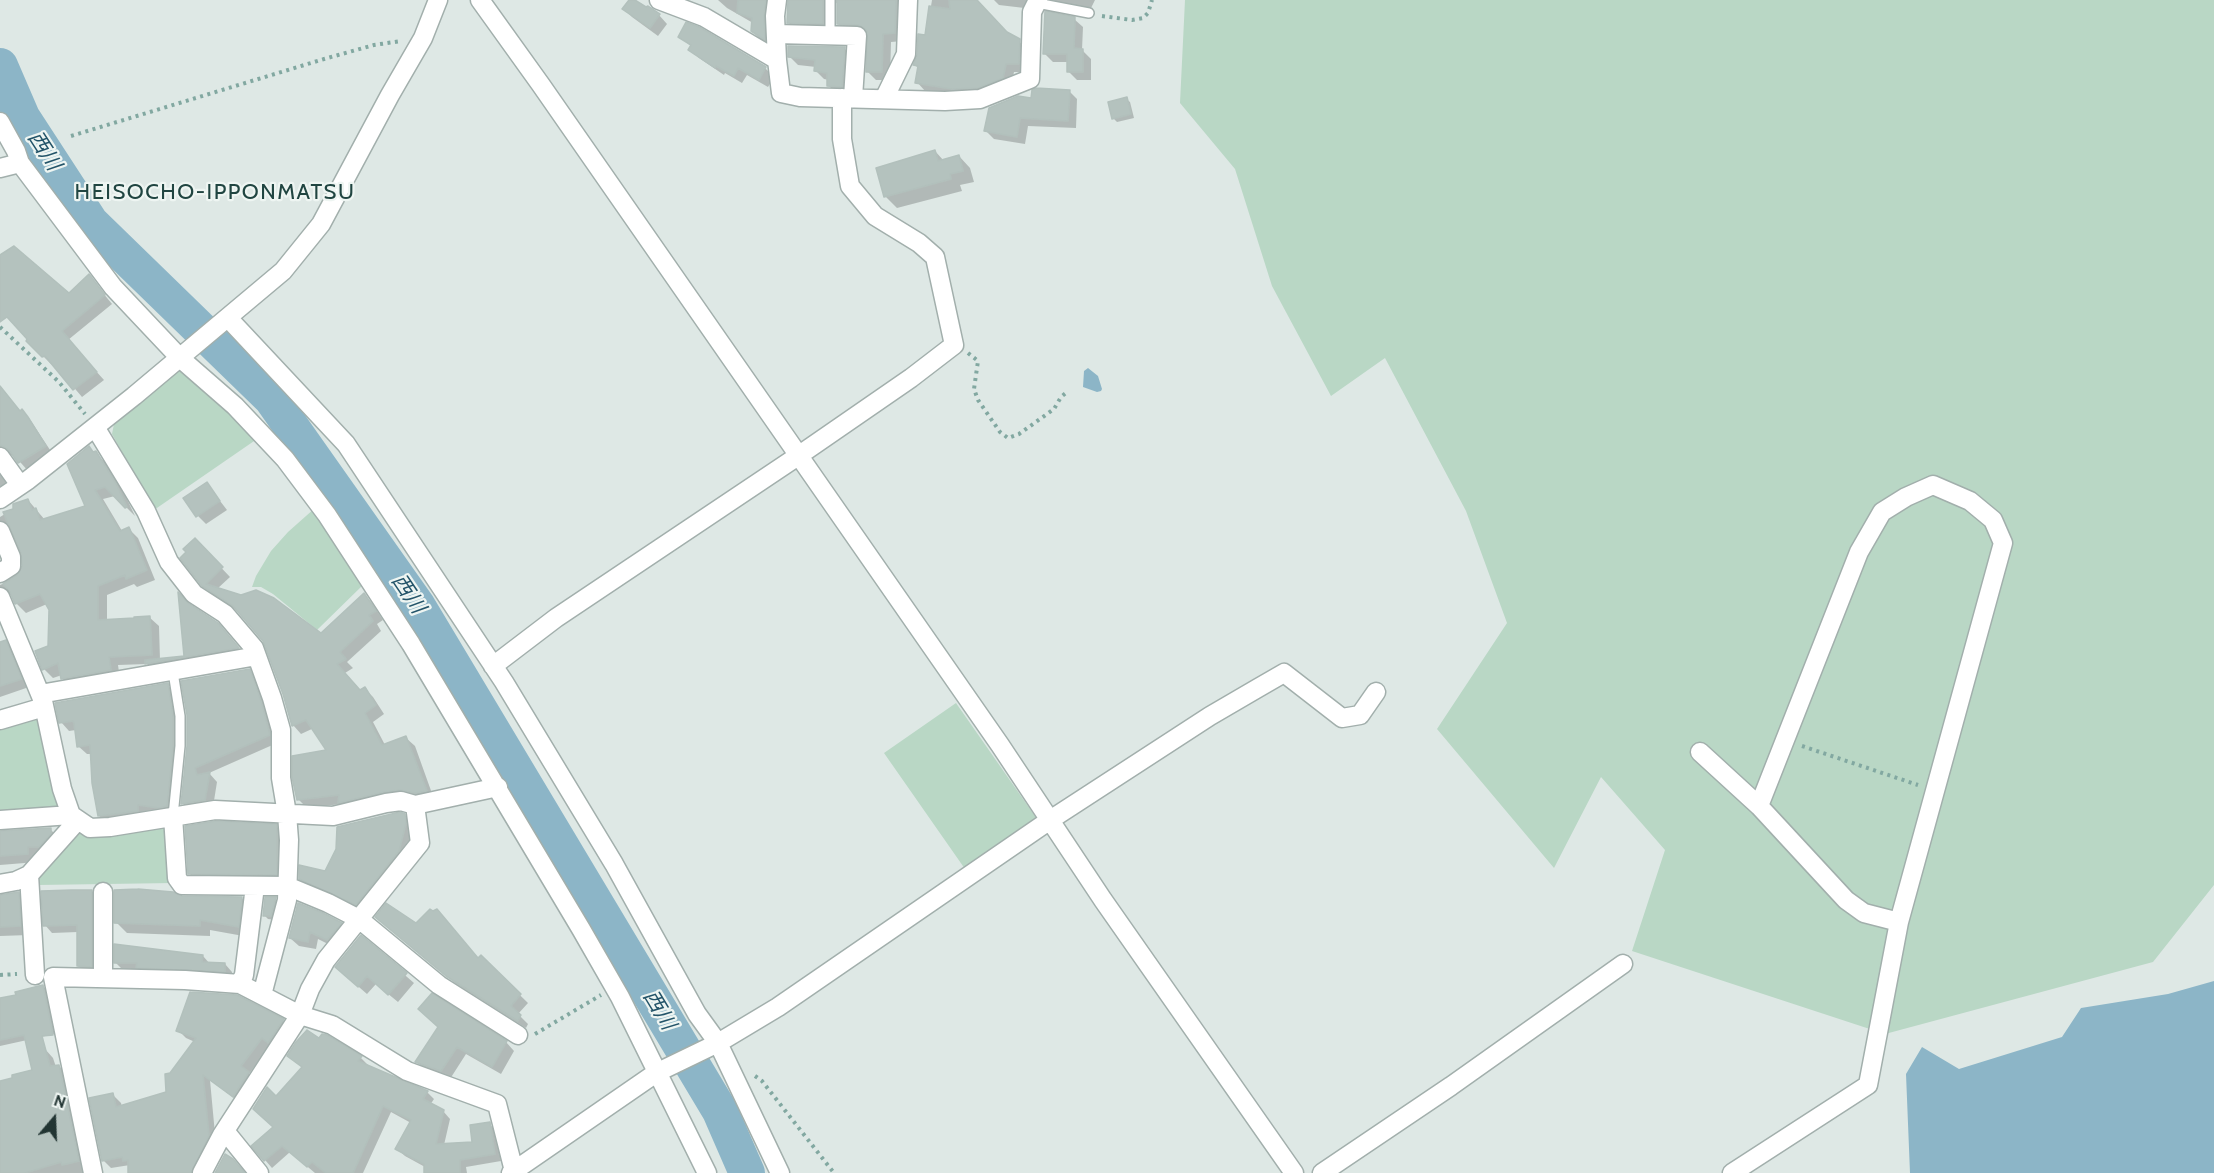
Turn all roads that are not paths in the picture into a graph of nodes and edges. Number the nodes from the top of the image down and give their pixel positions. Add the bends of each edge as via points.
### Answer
1 (438, 0) edge
2 (480, 0) edge
3 (659, 0) edge
4 (777, 0) edge
5 (830, 0) edge
6 (908, 0) edge
7 (1037, 2) edge
8 (1089, 13) road end
9 (776, 34) junction
10 (830, 35) junction
11 (777, 60) junction
12 (847, 98) junction
13 (884, 99) junction
14 (0, 122) edge
15 (20, 162) junction
16 (0, 168) edge
17 (228, 318) junction
18 (180, 358) junction
19 (95, 427) junction
20 (798, 456) junction
21 (0, 457) edge
22 (20, 485) junction
23 (0, 499) edge
24 (0, 531) edge
25 (0, 573) edge
26 (0, 597) edge
27 (257, 656) junction
28 (493, 666) junction
29 (173, 672) junction
30 (1376, 692) dead end
31 (42, 700) junction
32 (0, 720) edge
33 (1700, 752) dead end
34 (498, 787) junction
35 (415, 805) junction
36 (1759, 806) junction
37 (287, 814) junction
38 (173, 816) junction
39 (75, 818) junction
40 (0, 820) edge
41 (1050, 820) junction
42 (29, 875) junction
43 (0, 884) edge
44 (255, 886) junction
45 (287, 886) junction
46 (102, 892) dead end
47 (359, 919) junction
48 (1899, 922) junction
49 (1623, 964) dead end
50 (35, 975) dead end
51 (103, 977) junction
52 (240, 984) junction
53 (262, 996) junction
54 (300, 1015) junction
55 (518, 1035) road end
56 (718, 1043) junction
57 (657, 1073) junction
58 (225, 1131) junction
59 (513, 1172) edge
60 (93, 1173) edge
61 (202, 1173) edge
62 (259, 1173) edge
63 (707, 1173) edge
64 (780, 1173) edge
65 (1294, 1173) edge
66 (1322, 1173) edge
67 (1732, 1173) edge

1 - 17 street via 423,38 321,224 283,271
2 - 20 street
3 - 11 street via 704,17
4 - 9 street
5 - 10 lane
6 - 13 street via 906,54
7 - 8 lane
7 - 13 street via 1032,12 1030,79 980,99
9 - 10 street
9 - 11 street
10 - 12 street via 857,36
11 - 12 street via 781,93
12 - 13 street
12 - 20 street via 842,139 850,186 875,216 935,257 954,345
14 - 15 street
15 - 16 street
15 - 18 street via 113,287
17 - 18 street
17 - 28 street via 346,444
18 - 19 street
18 - 34 street via 242,413 285,459 320,505
19 - 22 street
19 - 27 street via 146,511 169,562 194,594 225,614 255,648
20 - 28 street via 556,618
20 - 41 street
21 - 22 street
22 - 23 street
24 - 25 street via 11,557 11,566
26 - 31 street
27 - 29 street
27 - 37 street via 281,730 281,778
28 - 56 street via 614,864 697,1014
29 - 31 street
29 - 38 lane via 180,726
30 - 41 street via 1360,715 1342,718 1284,674 1210,716
31 - 32 street
31 - 39 street via 62,789
33 - 36 street
34 - 35 street
34 - 57 street via 614,987
35 - 37 street via 401,801 386,803 333,816
35 - 47 street via 420,843
36 - 48 street via 1846,900 1864,913
36 - 48 street via 1859,552 1882,512 1933,485 1971,501 1993,520 2003,543
37 - 38 street via 215,810
37 - 45 street
38 - 39 street via 90,828
38 - 44 street via 177,878 182,885
39 - 40 street
39 - 42 street
41 - 56 street via 778,1007
41 - 65 street
42 - 43 street
42 - 50 street
44 - 45 street
44 - 52 street
45 - 47 street
45 - 53 street via 287,900
46 - 51 street
47 - 54 street via 326,960
47 - 55 street via 439,986
48 - 67 street via 1868,1085
49 - 66 street
51 - 52 street
51 - 60 street via 53,976
52 - 53 street
53 - 54 street
54 - 58 street
54 - 59 street via 332,1025 407,1071 497,1104
56 - 57 street
56 - 64 street
57 - 59 street
57 - 63 street
58 - 61 street
58 - 62 street

